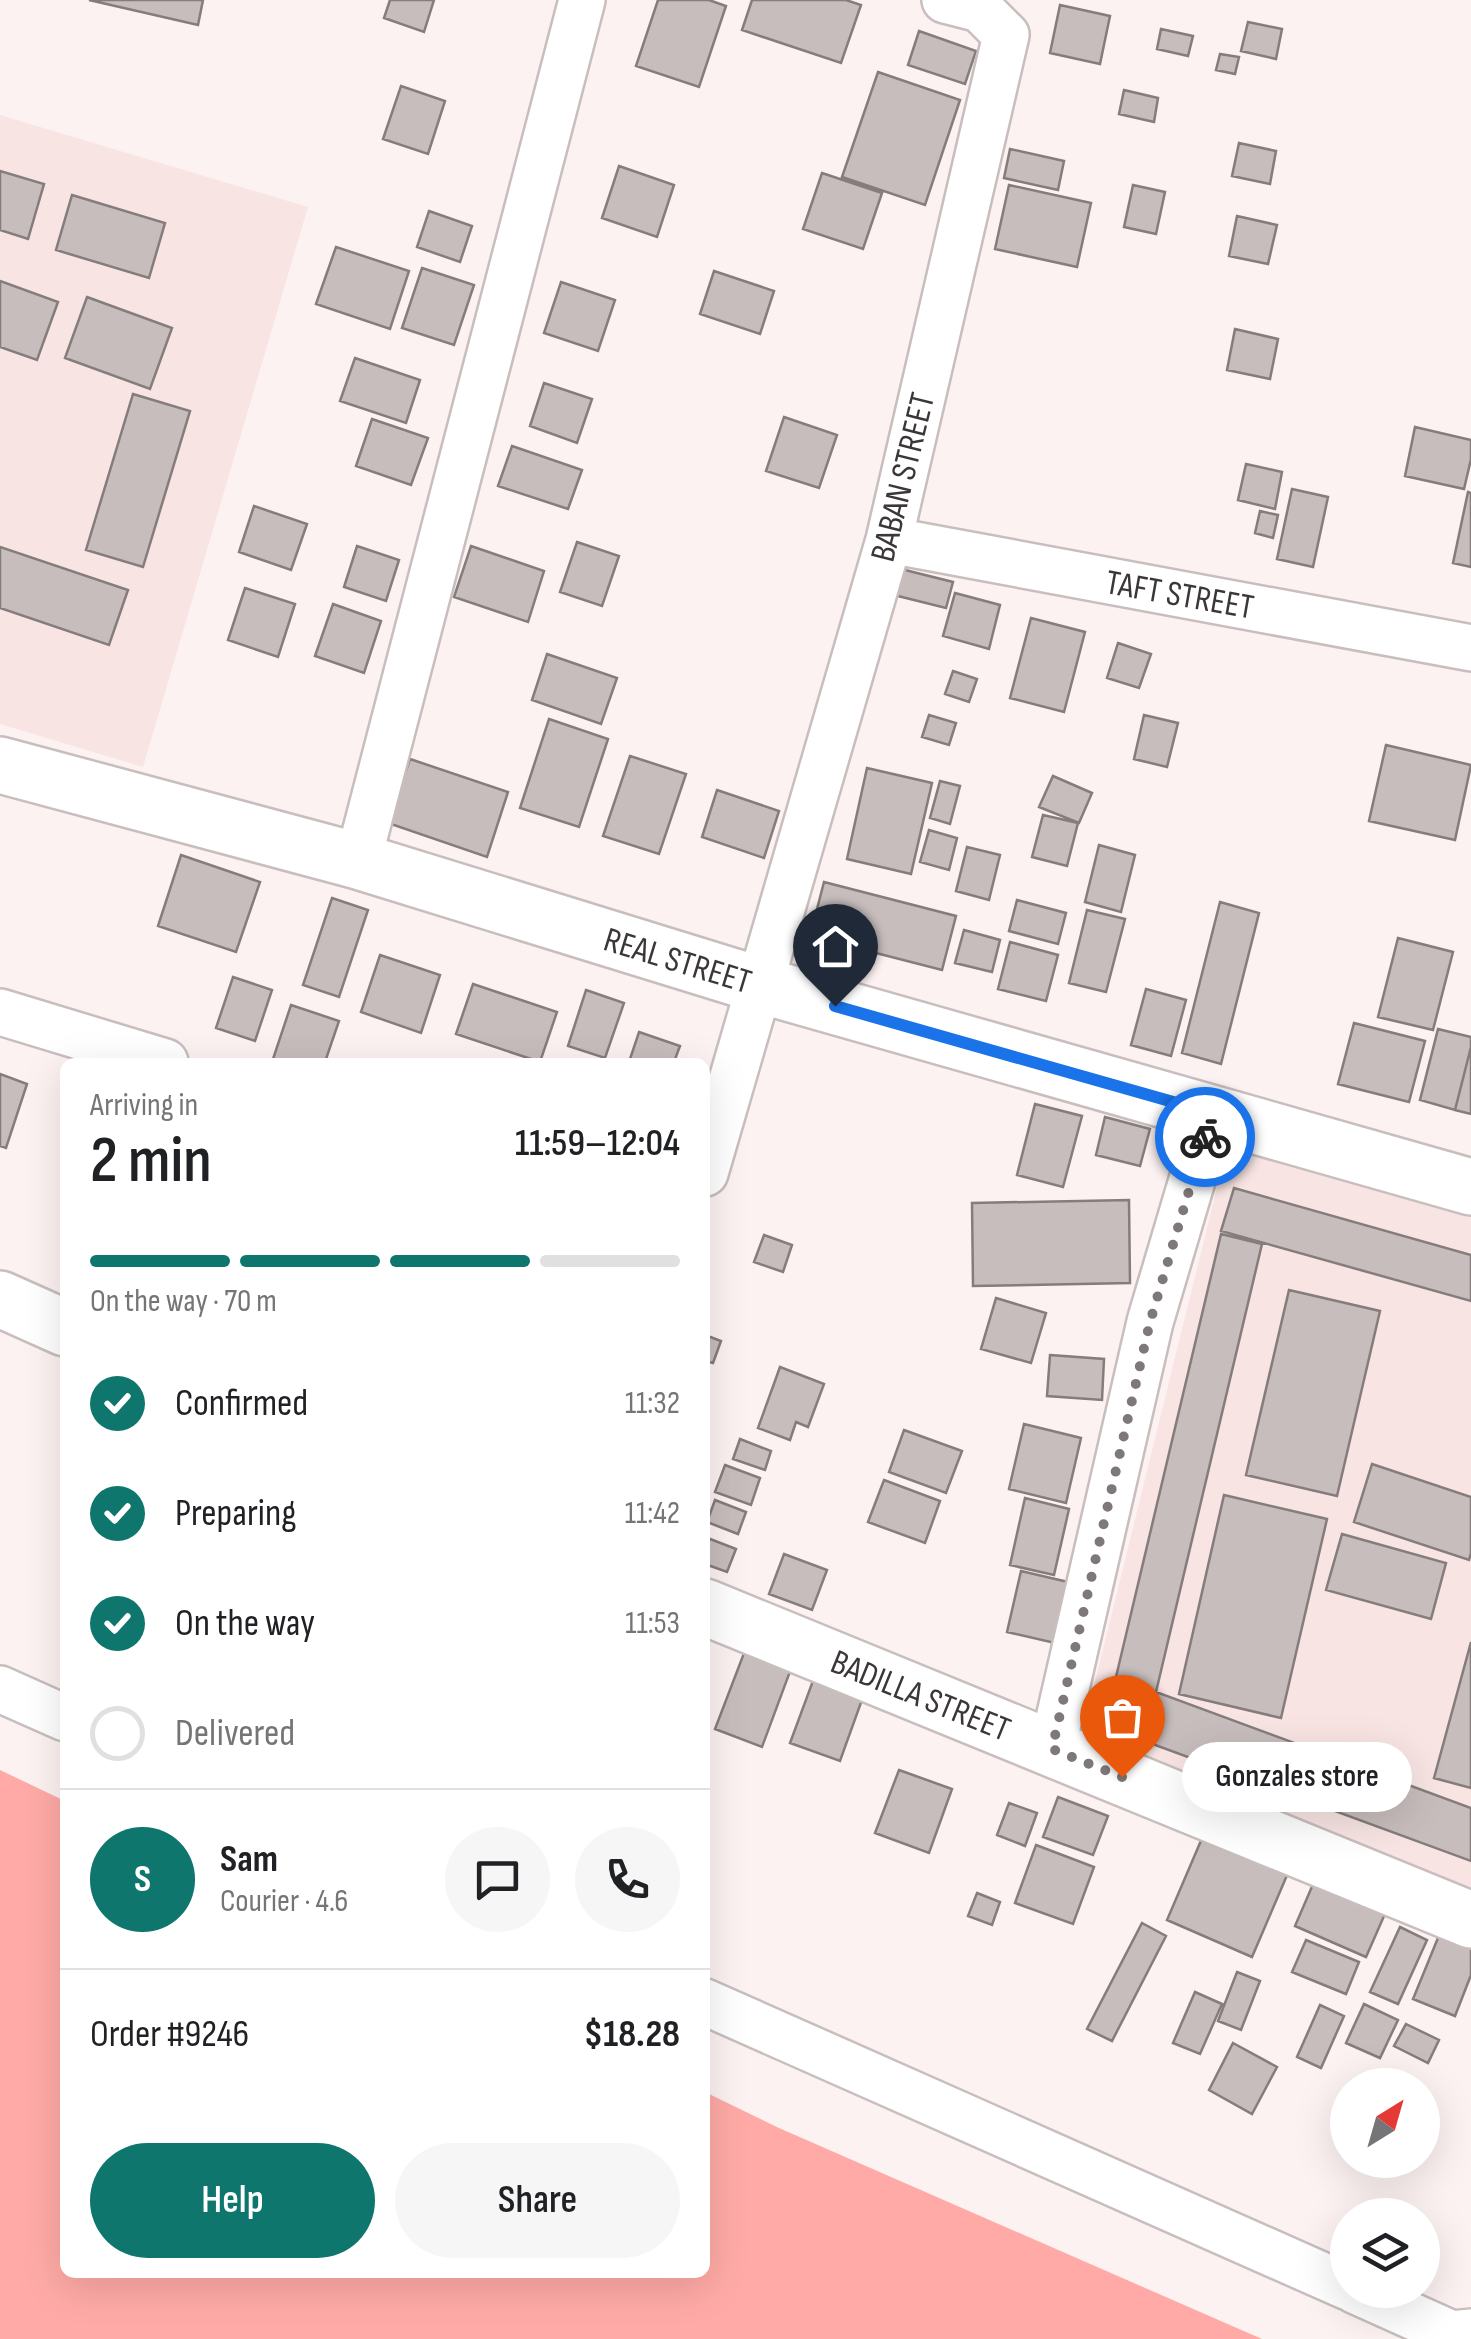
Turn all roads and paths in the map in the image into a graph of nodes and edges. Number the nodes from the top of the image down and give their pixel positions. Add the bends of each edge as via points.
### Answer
1 (582, 0) edge
2 (946, 0) edge
3 (888, 540) junction
4 (1471, 648) edge
5 (0, 765) edge
6 (358, 862) junction
7 (760, 985) junction
8 (0, 1012) edge
9 (152, 1058) edge
10 (1212, 1113) junction
11 (710, 1156) edge
12 (1471, 1187) edge
13 (0, 1300) edge
14 (60, 1326) edge
15 (710, 1609) edge
16 (0, 1689) edge
17 (60, 1716) edge
18 (1052, 1749) junction
19 (1471, 1920) edge
20 (710, 2004) edge
21 (1330, 2280) edge
22 (1394, 2308) edge
23 (1471, 2332) edge

1 - 6 street
2 - 3 street, BABAN STREET via 980,9 1006,35
3 - 4 street, TAFT STREET
3 - 7 street, BABAN STREET
5 - 6 main road, REAL STREET
6 - 7 main road, REAL STREET
7 - 10 main road, REAL STREET
7 - 11 street, BABAN STREET
8 - 9 street
10 - 12 main road, REAL STREET
10 - 18 street via 1150,1322
13 - 14 main road
15 - 18 main road, BADILLA STREET
16 - 17 street
18 - 19 main road, BADILLA STREET
20 - 21 street
22 - 23 street via 1452,2334

